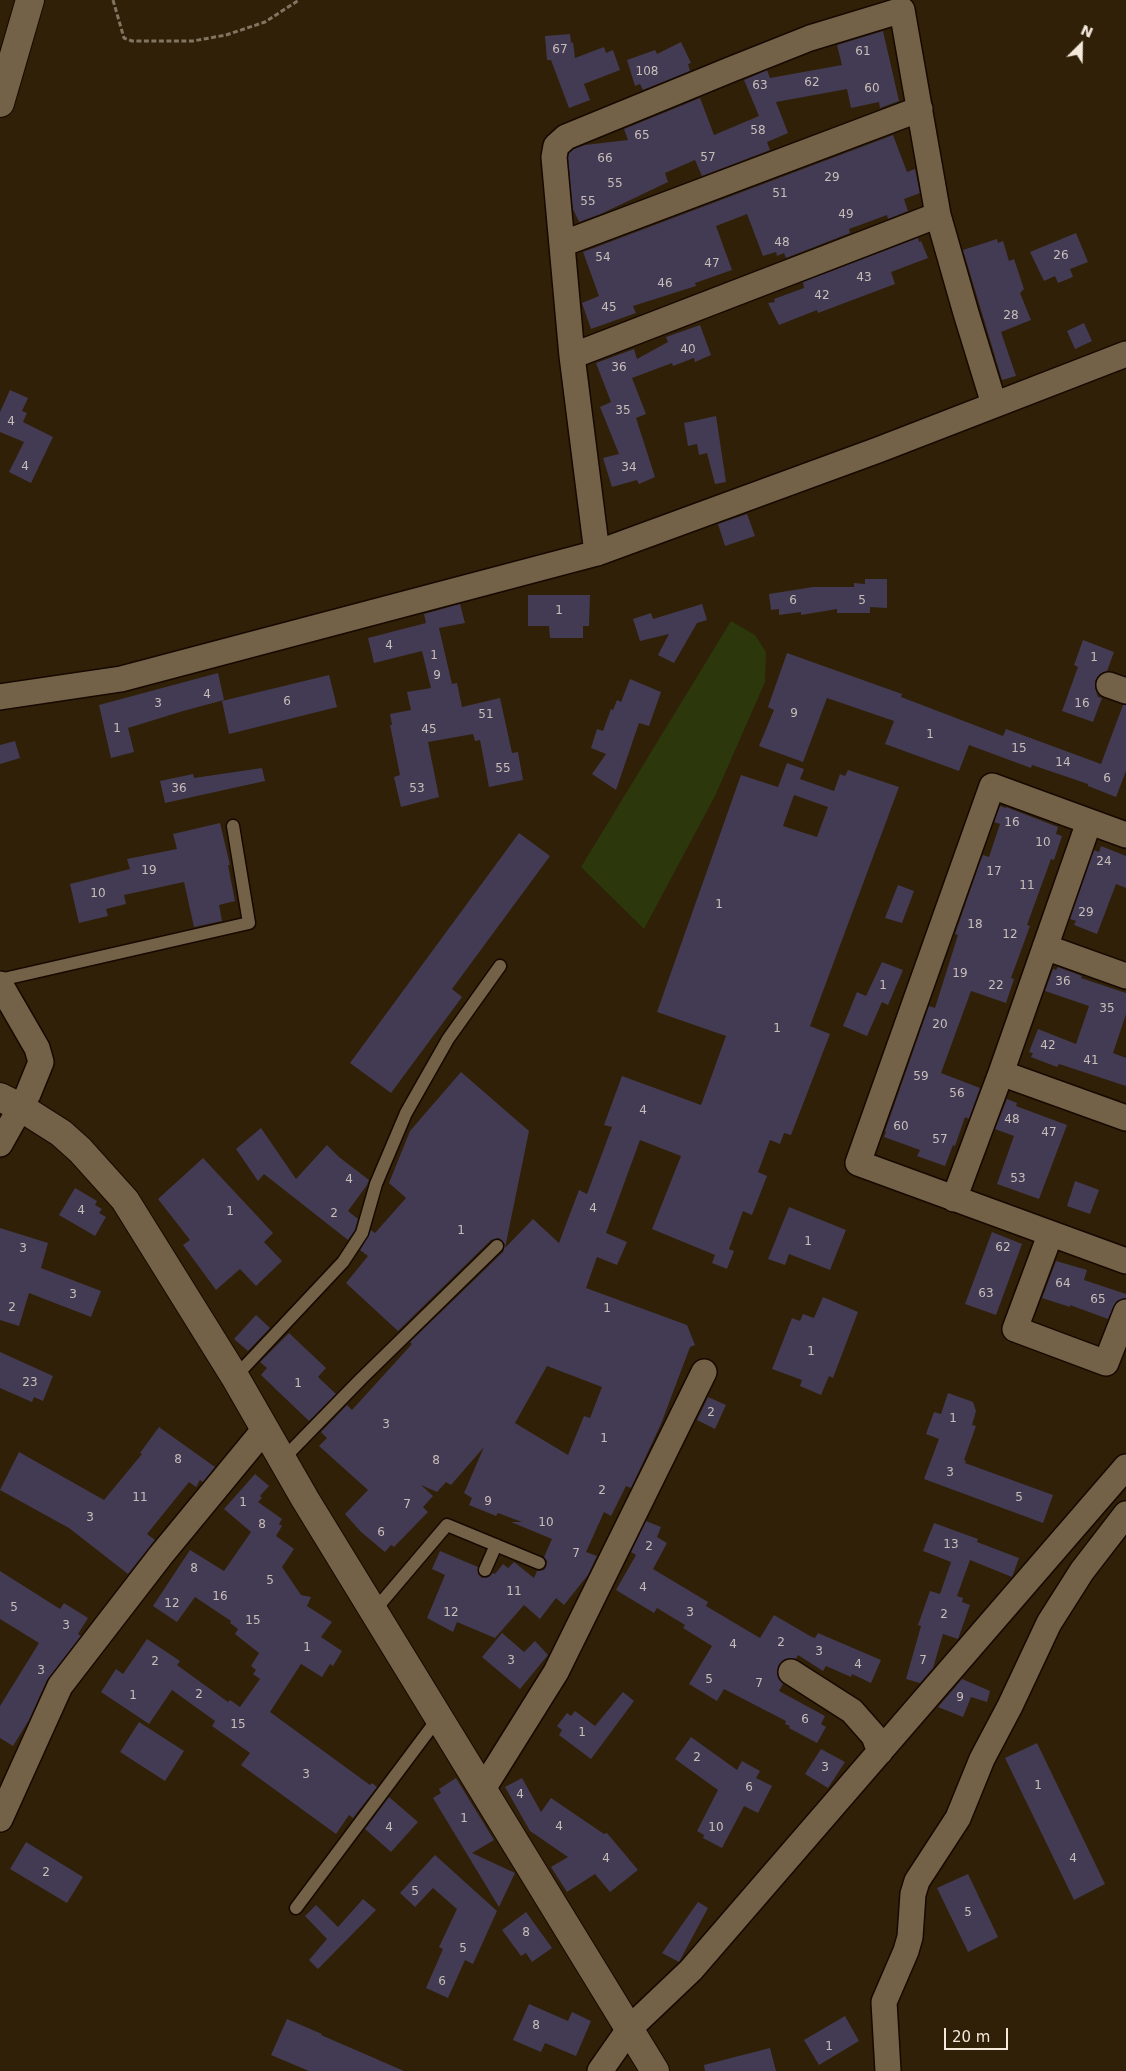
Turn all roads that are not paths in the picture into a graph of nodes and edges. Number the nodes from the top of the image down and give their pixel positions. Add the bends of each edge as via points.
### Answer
1 (30, 0) edge
2 (901, 5) edge
3 (0, 103) edge
4 (920, 109) junction
5 (938, 216) junction
6 (562, 244) junction
7 (1126, 354) edge
8 (572, 356) junction
9 (994, 404) junction
10 (597, 553) junction
11 (0, 697) edge
12 (1089, 822) junction
13 (233, 826) dead end
14 (1126, 835) edge
15 (1045, 947) junction
16 (500, 966) dead end
17 (1126, 976) edge
18 (0, 980) edge
19 (0, 984) edge
20 (1001, 1073) junction
21 (10, 1102) edge
22 (1126, 1118) edge
23 (0, 1144) edge
24 (954, 1199) junction
25 (1050, 1235) junction
26 (497, 1246) dead end
27 (1126, 1261) edge
28 (1126, 1312) edge
29 (704, 1372) dead end
30 (235, 1377) junction
31 (264, 1430) junction
32 (282, 1460) junction
33 (1126, 1467) edge
34 (1118, 1494) edge
35 (1126, 1514) edge
36 (496, 1545) junction
37 (539, 1562) dead end
38 (485, 1570) dead end
39 (374, 1611) junction
40 (791, 1672) dead end
41 (439, 1717) junction
42 (880, 1752) junction
43 (483, 1789) junction
44 (0, 1819) edge
45 (296, 1908) dead end
46 (630, 2028) junction
47 (600, 2071) edge
48 (655, 2071) edge
49 (888, 2071) edge

1 - 3 street
2 - 4 street
2 - 6 street via 810,38 566,137 556,146 554,157
4 - 5 street
4 - 6 street
5 - 8 street
5 - 9 street
6 - 8 street
7 - 9 street
8 - 10 street
9 - 10 street
10 - 11 street via 121,679
12 - 14 street
12 - 15 street
12 - 24 street via 992,786 858,1163
13 - 18 lane via 249,923
15 - 17 street
15 - 20 street
16 - 30 lane via 448,1039 406,1113 376,1184 362,1233 343,1262
19 - 21 street via 41,1056 39,1071
20 - 22 street
20 - 24 street
21 - 23 street
21 - 30 street via 61,1133 125,1200
24 - 25 street
25 - 27 street
25 - 28 street via 1015,1329 1106,1363
26 - 32 lane
29 - 43 street via 556,1672
30 - 31 street
31 - 32 street
31 - 44 street via 161,1555 60,1686
32 - 39 street
33 - 34 street
34 - 42 street
35 - 49 street via 1082,1571 1049,1622 982,1759 958,1818 917,1881 910,1937 884,2002
36 - 37 lane
36 - 38 lane
36 - 39 lane via 447,1525
39 - 41 street
40 - 42 street via 852,1711 874,1736
41 - 43 street
41 - 45 lane
42 - 46 street via 691,1970
43 - 46 street
46 - 47 street
46 - 48 street

